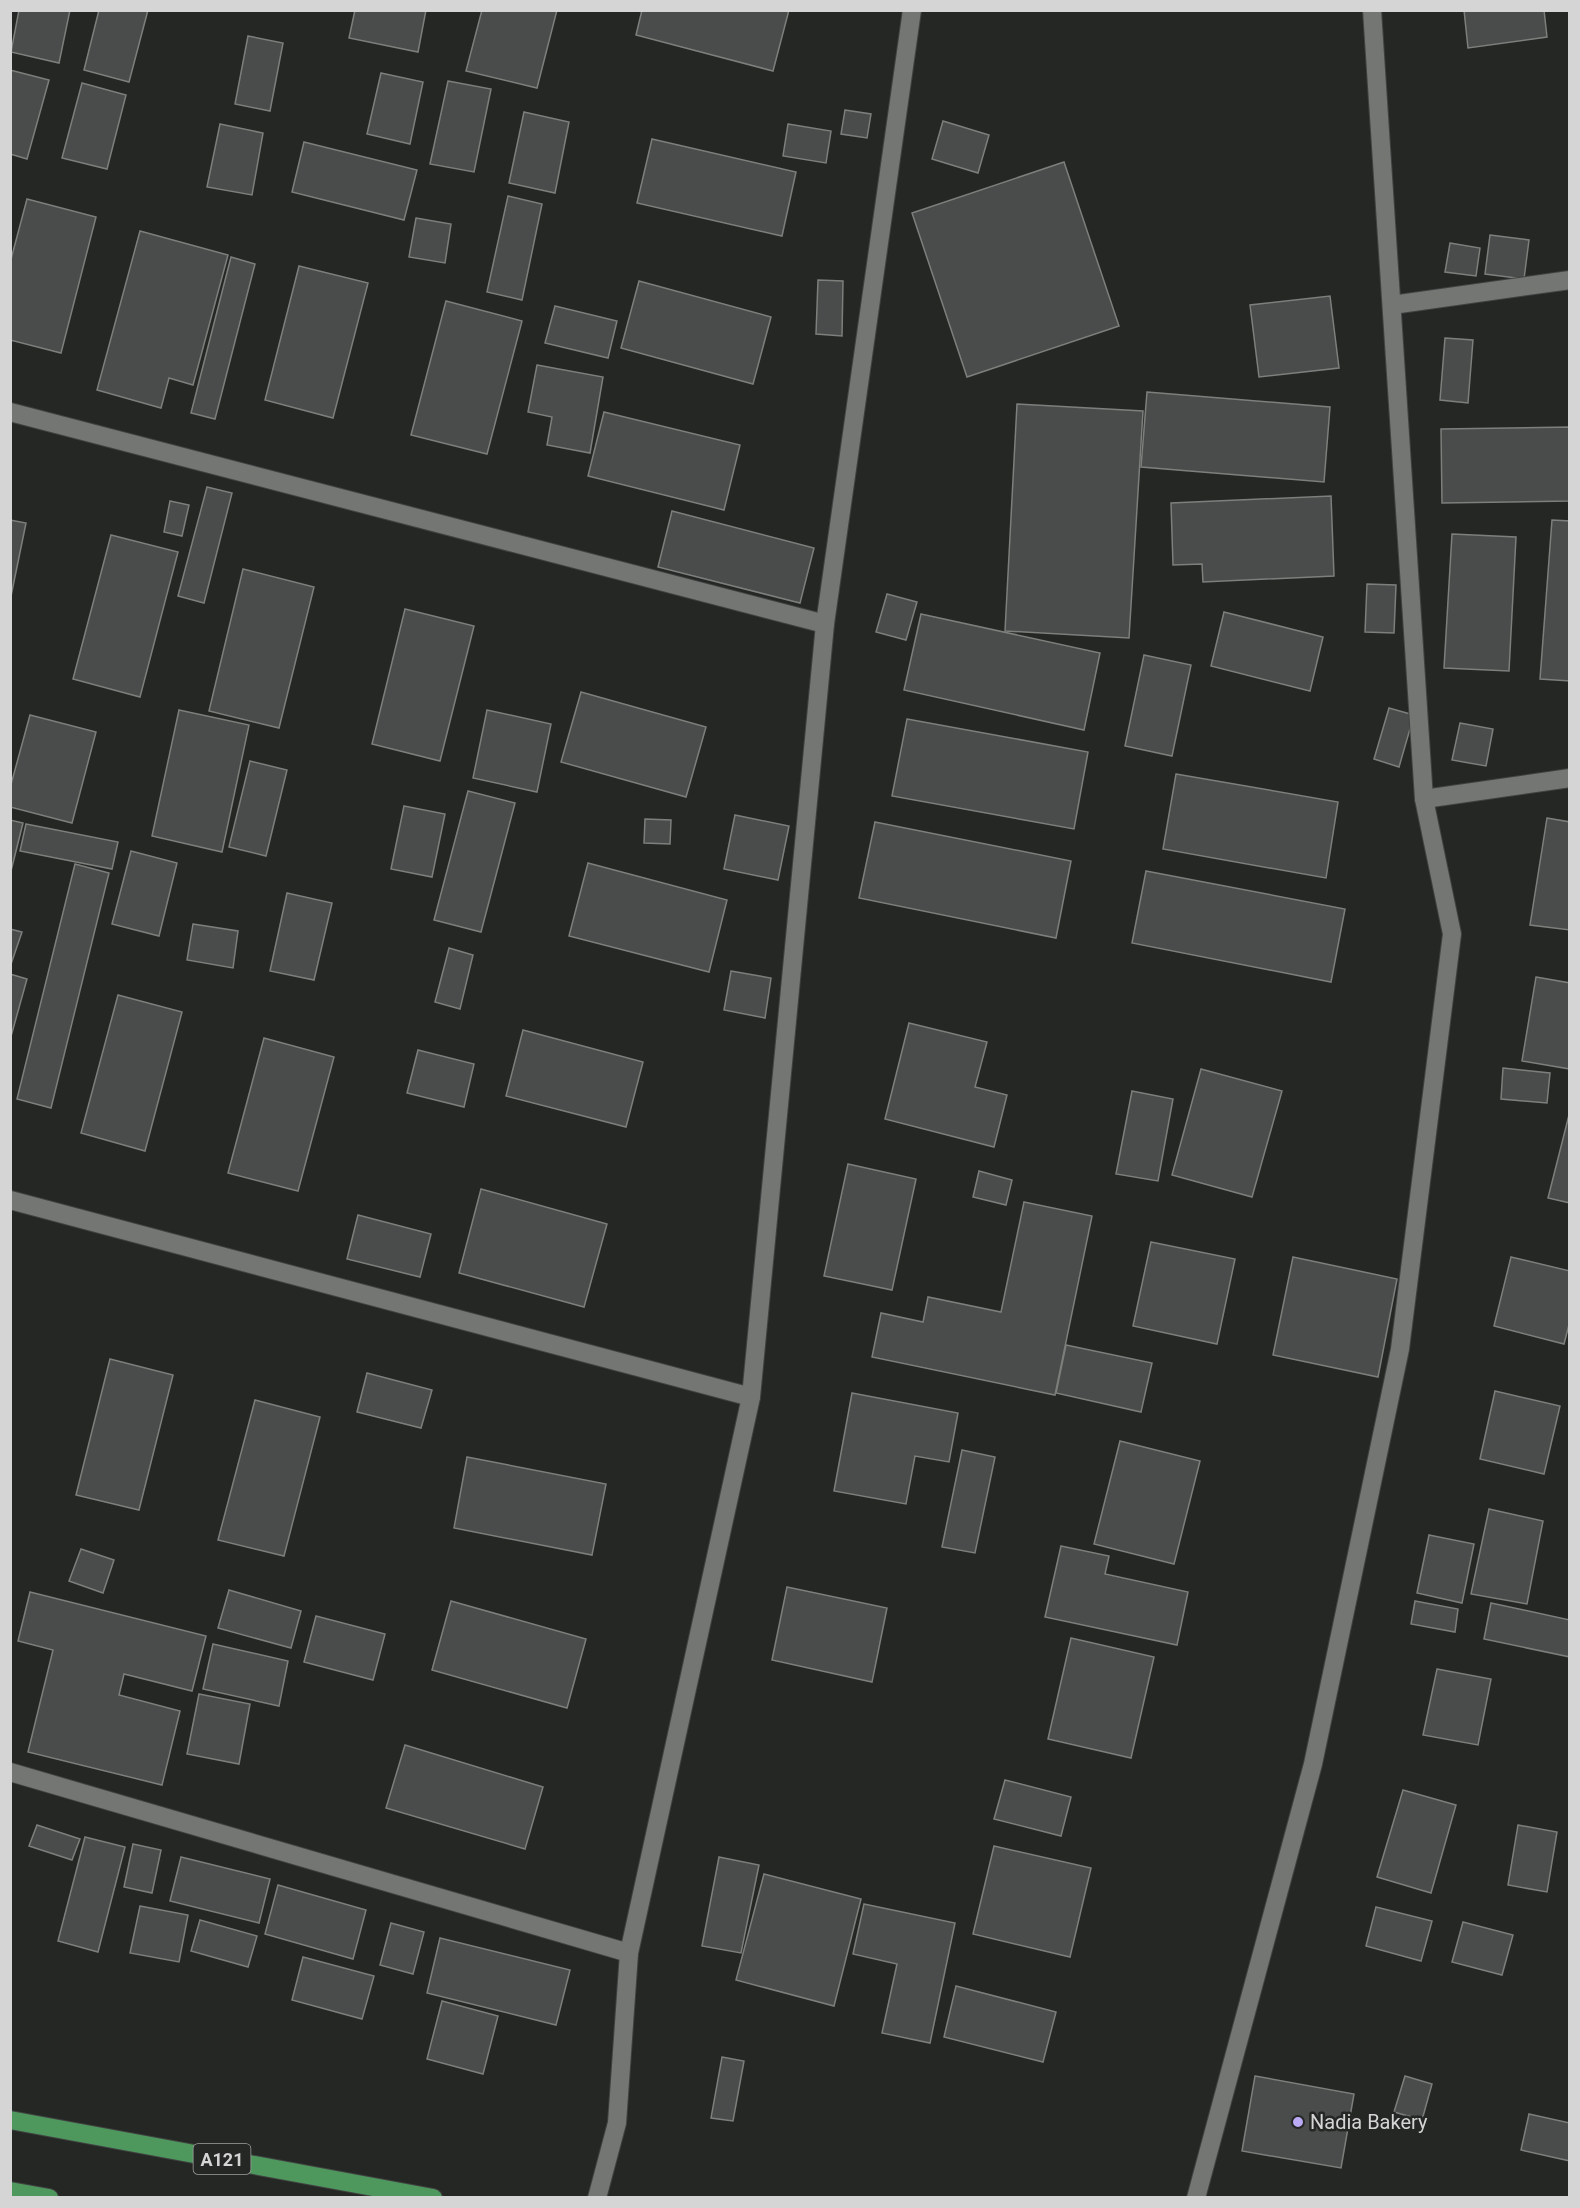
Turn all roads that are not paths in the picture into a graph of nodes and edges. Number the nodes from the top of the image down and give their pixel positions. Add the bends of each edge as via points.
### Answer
1 (912, 10) edge
2 (1372, 10) edge
3 (1569, 280) edge
4 (1392, 305) junction
5 (10, 412) edge
6 (825, 624) junction
7 (1569, 778) edge
8 (1424, 799) junction
9 (10, 1200) edge
10 (751, 1397) junction
11 (10, 1772) edge
12 (629, 1953) junction
13 (10, 2120) edge
14 (10, 2191) edge
15 (49, 2198) edge
16 (433, 2198) edge
17 (597, 2198) edge
18 (1196, 2198) edge

1 - 6 street
2 - 4 street
3 - 4 street
4 - 8 street
5 - 6 street
6 - 10 street
7 - 8 street
8 - 18 street via 1452,934 1400,1349 1313,1764
9 - 10 street
10 - 12 street
11 - 12 street
12 - 17 street via 617,2123
13 - 16 highway, A121
14 - 15 highway

